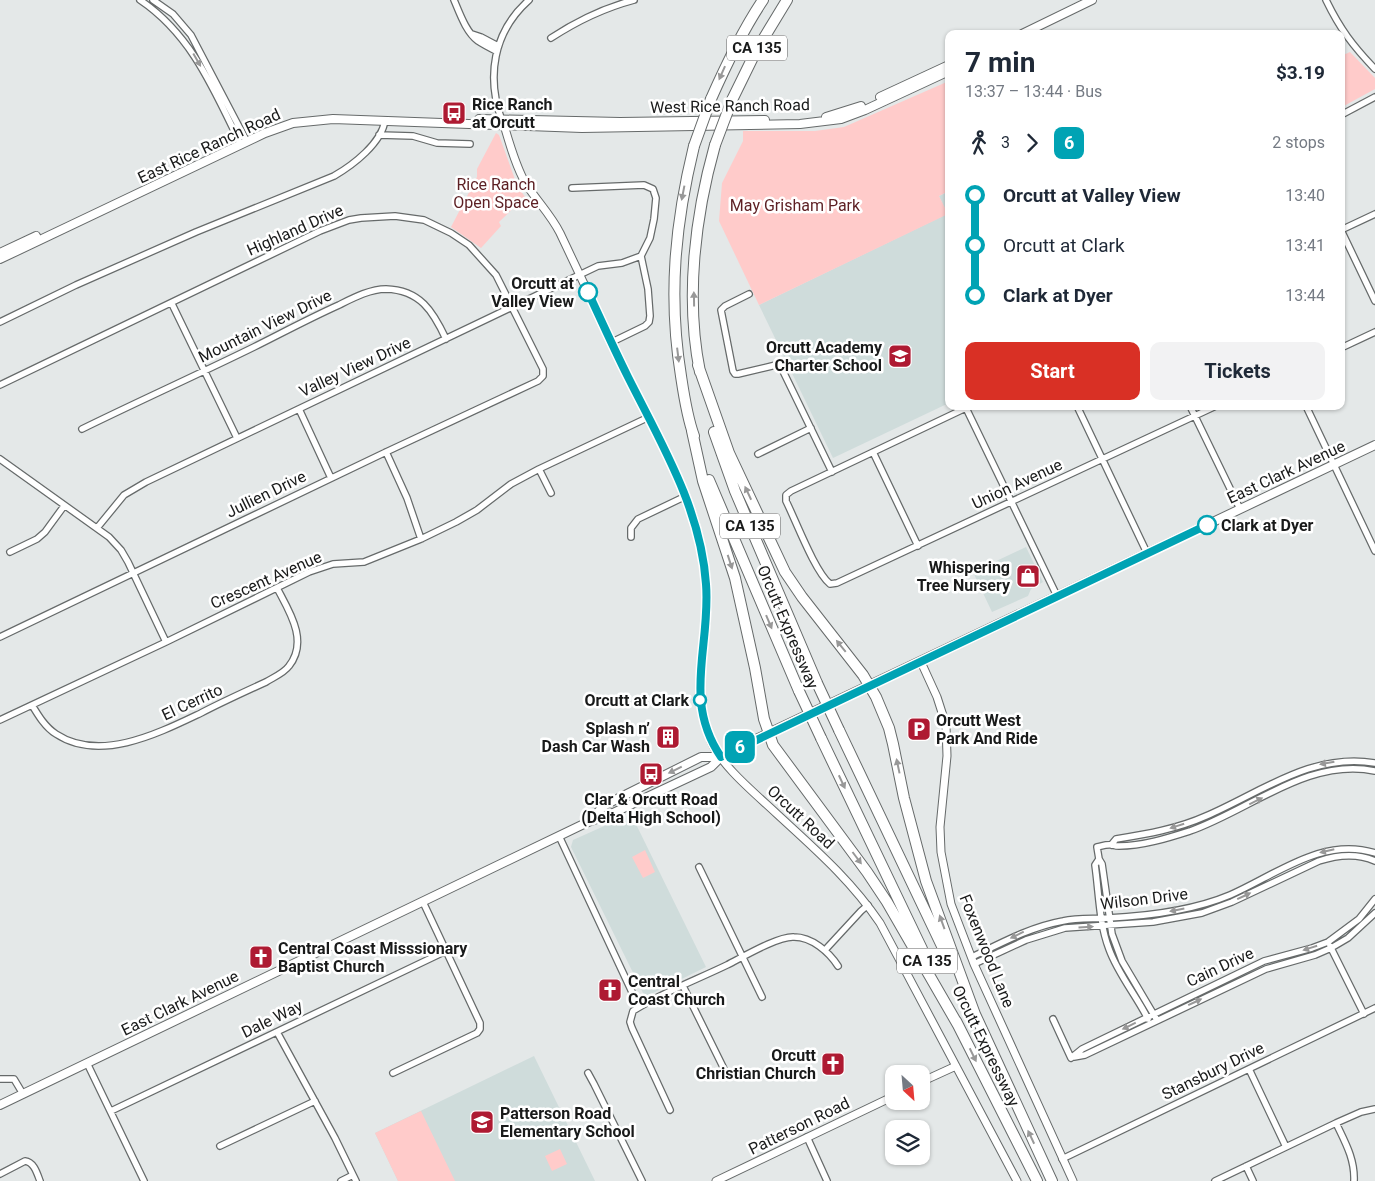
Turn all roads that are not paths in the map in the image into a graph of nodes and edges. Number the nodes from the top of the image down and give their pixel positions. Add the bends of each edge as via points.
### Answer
1 (140, 0) edge
2 (153, 0) edge
3 (454, 0) edge
4 (529, 0) edge
5 (634, 0) edge
6 (763, 0) edge
7 (787, 0) edge
8 (1092, 0) edge
9 (1326, 0) edge
10 (178, 19) junction
11 (170, 25) junction
12 (185, 28) junction
13 (1030, 30) edge
14 (1342, 30) edge
15 (178, 34) junction
16 (1345, 35) edge
17 (551, 38) dead end
18 (497, 49) junction
19 (945, 67) edge
20 (1375, 69) edge
21 (945, 73) edge
22 (1375, 97) edge
23 (1345, 113) edge
24 (385, 120) junction
25 (503, 122) junction
26 (379, 135) junction
27 (243, 141) junction
28 (470, 144) dead end
29 (572, 188) dead end
30 (1375, 214) edge
31 (1345, 228) edge
32 (1345, 238) edge
33 (0, 253) edge
34 (641, 256) junction
35 (0, 259) edge
36 (580, 275) junction
37 (749, 294) dead end
38 (1375, 301) edge
39 (172, 304) junction
40 (513, 307) junction
41 (0, 322) edge
42 (1375, 332) edge
43 (446, 339) junction
44 (612, 342) junction
45 (1345, 346) edge
46 (698, 365) junction
47 (204, 370) junction
48 (543, 376) joint
49 (0, 386) edge
50 (299, 409) junction
51 (962, 410) edge
52 (969, 410) edge
53 (1079, 410) edge
54 (1192, 410) edge
55 (1208, 410) edge
56 (1308, 410) edge
57 (1195, 416) junction
58 (649, 417) junction
59 (82, 428) dead end
60 (811, 428) junction
61 (692, 431) junction
62 (237, 438) junction
63 (1375, 446) edge
64 (386, 452) junction
65 (873, 452) junction
66 (758, 454) dead end
67 (0, 460) edge
68 (1102, 460) junction
69 (1334, 465) junction
70 (539, 469) junction
71 (832, 472) junction
72 (332, 478) junction
73 (551, 493) dead end
74 (686, 496) junction
75 (1012, 502) junction
76 (64, 506) junction
77 (1240, 509) junction
78 (97, 528) junction
79 (631, 537) dead end
80 (421, 539) junction
81 (918, 546) junction
82 (1375, 551) edge
83 (10, 552) dead end
84 (1147, 553) junction
85 (133, 574) junction
86 (278, 588) junction
87 (1057, 596) junction
88 (0, 637) edge
89 (166, 642) junction
90 (920, 662) junction
91 (870, 685) junction
92 (32, 705) junction
93 (0, 720) edge
94 (768, 734) junction
95 (721, 757) junction
96 (1375, 763) edge
97 (1375, 771) edge
98 (1292, 774) junction
99 (1295, 781) junction
100 (1224, 808) junction
101 (1227, 815) junction
102 (588, 822) junction
103 (559, 836) junction
104 (1111, 844) junction
105 (1375, 853) edge
106 (1375, 861) edge
107 (699, 867) dead end
108 (1263, 880) junction
109 (1266, 886) junction
110 (1375, 899) edge
111 (423, 902) junction
112 (868, 905) junction
113 (1375, 913) edge
114 (1106, 918) junction
115 (1103, 926) junction
116 (1110, 926) junction
117 (1328, 942) junction
118 (1332, 948) junction
119 (825, 950) junction
120 (446, 951) junction
121 (743, 957) junction
122 (973, 961) junction
123 (838, 966) dead end
124 (1224, 980) junction
125 (684, 986) junction
126 (1228, 987) junction
127 (762, 997) dead end
128 (640, 1007) junction
129 (1375, 1008) edge
130 (1154, 1014) junction
131 (1364, 1014) junction
132 (976, 1017) junction
133 (1053, 1019) dead end
134 (1149, 1020) junction
135 (1157, 1020) junction
136 (958, 1025) junction
137 (277, 1032) junction
138 (87, 1063) junction
139 (956, 1066) junction
140 (1248, 1069) junction
141 (393, 1073) dead end
142 (588, 1073) dead end
143 (726, 1073) dead end
144 (930, 1078) edge
145 (0, 1079) edge
146 (23, 1094) junction
147 (885, 1100) edge
148 (315, 1101) junction
149 (0, 1105) edge
150 (670, 1110) dead end
151 (1375, 1110) edge
152 (111, 1111) junction
153 (1336, 1123) junction
154 (807, 1137) junction
155 (220, 1146) dead end
156 (1286, 1147) junction
157 (1062, 1159) junction
158 (1246, 1166) junction
159 (0, 1174) edge
160 (355, 1178) edge
161 (40, 1181) edge
162 (144, 1181) edge
163 (341, 1181) edge
164 (642, 1181) edge
165 (716, 1181) edge
166 (827, 1181) edge
167 (1017, 1181) edge
168 (1037, 1181) edge
169 (1052, 1181) edge
170 (1073, 1181) edge
171 (1215, 1181) edge
172 (1253, 1181) edge
173 (1354, 1181) edge

1 - 11 street
2 - 10 street
3 - 18 street via 466,26 478,41
4 - 18 street via 513,16
5 - 17 street via 595,13
6 -> 61 highway, Orcutt Expressway / CA 135, bridge via 710,99 694,146 680,211 673,286 678,359
46 -> 7 highway, Orcutt Expressway / CA 135, bridge via 694,280 703,193 715,145 732,100 756,51
8 - 13 main road
9 - 14 street
10 - 11 street via 172,20
10 - 12 street
11 - 15 street
12 - 15 street
12 - 27 street via 200,51
15 -> 27 street via 196,57
16 - 20 street
18 - 25 street via 494,90
19 - 25 main road, West Rice Ranch Road via 863,105 826,117
21 - 25 main road, West Rice Ranch Road via 865,110 826,122 620,128
22 - 23 street
24 - 25 main road, East Rice Ranch Road
24 - 26 street
24 - 27 main road, East Rice Ranch Road via 307,120
25 - 27 main road, East Rice Ranch Road via 319,115 292,119
25 - 36 street, Orcutt Road via 522,176 554,222
26 - 28 street
26 - 41 street via 364,155 334,176 196,232
27 - 33 main road, East Rice Ranch Road
27 - 35 main road, East Rice Ranch Road
29 - 34 street via 644,185 653,189 656,198 654,219 650,238
30 - 31 street
32 - 38 street
34 - 36 street, Valley View Drive via 622,263 598,266
34 - 44 street via 648,289 649,322
36 - 40 street, Valley View Drive
36 - 44 street, Orcutt Road
37 - 60 street via 721,310 733,371 738,374 776,365 781,367
39 - 40 street, Highland Drive via 320,231 361,218 395,216 424,220 469,246 496,275
39 - 47 street
39 - 49 street, Highland Drive
40 - 43 street, Valley View Drive
40 - 48 street, Highland Drive via 543,369
42 - 45 street
43 - 47 street, Mountain View Drive via 435,316 420,300 407,293 383,289 351,299
43 - 50 street, Valley View Drive
44 - 58 street, Orcutt Road
91 -> 46 highway via 786,572 729,453
46 - 132 highway, Orcutt Expressway / CA 135, bridge via 709,418 735,492 817,683
47 - 59 street, Mountain View Drive
47 - 62 street
48 - 64 street, Jullien Drive
50 - 62 street, Valley View Drive
50 - 72 street
51 - 65 street
52 - 75 street
53 - 68 street
54 - 57 street
55 - 57 street, Union Avenue
56 - 69 street
57 - 68 street, Union Avenue
57 - 77 street
58 - 70 street, Crescent Avenue
58 - 74 street, Orcutt Road
60 - 66 street
60 - 71 street
61 -> 94 highway via 703,480 735,578
61 -> 136 highway, Orcutt Expressway / CA 135, bridge via 708,478 799,691
62 - 78 street, Valley View Drive via 124,495
63 - 69 main road, East Clark Avenue
64 - 72 street, Jullien Drive
64 - 80 street
65 - 71 street
65 - 81 street
67 - 76 street
68 - 75 street, Union Avenue
68 - 84 street
69 - 77 main road, East Clark Avenue
69 - 82 street
70 - 73 street
70 - 80 street, Crescent Avenue via 511,484 477,510
71 - 81 street, Union Avenue via 786,495 786,501 825,580 830,584 837,583
72 - 85 street, Jullien Drive
74 - 79 street via 638,519 631,528
74 - 95 street, Orcutt Road via 698,533 706,584 699,696 711,742
75 - 81 street, Union Avenue
75 - 87 street
76 - 78 street
76 - 83 street via 37,539
77 - 84 main road, East Clark Avenue
78 - 85 street via 121,550
80 - 86 street, Crescent Avenue via 364,562 333,564 309,572
84 - 87 main road, East Clark Avenue
85 - 88 street, Jullien Drive
85 - 89 street
86 - 89 street, Crescent Avenue
86 - 92 street, El Cerrito via 296,630 295,655 290,666 282,672 248,690 159,732 134,741 103,746 80,745 62,738 48,728
87 - 90 main road, East Clark Avenue
89 - 92 street, Crescent Avenue
90 - 91 main road, East Clark Avenue
90 - 122 street, Foxenwood Lane via 946,725 941,852 951,904
91 - 94 main road, East Clark Avenue
132 -> 91 highway via 926,880 888,728
92 - 93 street, Crescent Avenue
94 - 95 main road, East Clark Avenue
94 -> 136 highway via 887,902
95 - 102 main road, East Clark Avenue via 710,767
95 -> 102 main road, East Clark Avenue via 701,758 686,765 605,805
95 - 112 street, Orcutt Road via 731,771 842,875
96 -> 98 street via 1334,762
97 - 99 street via 1335,769
98 - 99 street
98 - 100 street
101 -> 99 street
100 - 101 street
100 -> 104 street via 1170,828 1116,839
101 - 104 street via 1190,831 1154,841
102 - 103 main road, East Clark Avenue
103 - 111 main road, East Clark Avenue
103 - 128 street
104 - 114 street via 1097,847 1102,864
105 -> 108 street, Wilson Drive via 1335,849 1311,856
106 - 109 street, Wilson Drive via 1359,856 1332,857
107 - 121 street
108 - 109 street
108 -> 114 street, Wilson Drive via 1200,905 1152,915
116 -> 109 street, Wilson Drive via 1202,913
110 - 117 street, Cain Drive via 1358,919
111 - 120 street
111 - 138 main road, East Clark Avenue
112 - 119 street
112 - 139 street, Orcutt Road
113 - 118 street, Cain Drive
114 - 115 street
114 - 116 street
114 -> 122 street, Wilson Drive via 1064,920 1046,925 1025,932
115 - 116 street, Wilson Drive
122 -> 115 street, Wilson Drive via 1048,932
115 - 134 street via 1115,964
116 - 130 street via 1122,961
117 - 118 street
117 -> 124 street, Cain Drive via 1264,961
118 - 126 street, Cain Drive via 1266,969
118 - 131 street
119 - 121 street via 802,937 790,937
119 - 123 street
120 - 137 street, Dale Way
120 - 141 street via 480,1029
121 - 125 street
121 - 127 street
122 - 157 street, Foxenwood Lane
124 - 126 street
124 - 130 street, Cain Drive
125 - 128 street
125 - 143 street
135 -> 126 street, Cain Drive
128 - 150 street via 633,1011 630,1022
129 - 131 street, Stansbury Drive
130 - 134 street, Cain Drive
130 - 135 street
131 - 140 street, Stansbury Drive
169 -> 132 highway, Orcutt Expressway / CA 135
133 - 134 street, Cain Drive via 1072,1058 1082,1049
134 - 135 street, Cain Drive
136 -> 168 highway, Orcutt Expressway / CA 135
137 - 148 street
137 - 152 street, Dale Way
138 - 146 main road, East Clark Avenue
138 - 152 street
139 - 144 street
139 - 167 street, Orcutt Road
140 - 156 street
140 - 157 street, Stansbury Drive
142 - 164 street
145 - 146 street via 14,1079
146 - 149 main road, East Clark Avenue
147 - 154 street, Patterson Road
148 - 155 street
148 - 160 street
151 - 153 street via 1361,1112
152 - 162 street
153 - 156 street
153 - 173 street via 1350,1152
154 - 165 street, Patterson Road
154 - 166 street
156 - 158 street
157 - 170 street, Foxenwood Lane
158 - 171 street
158 - 172 street
159 - 161 street via 29,1162
160 - 163 street

